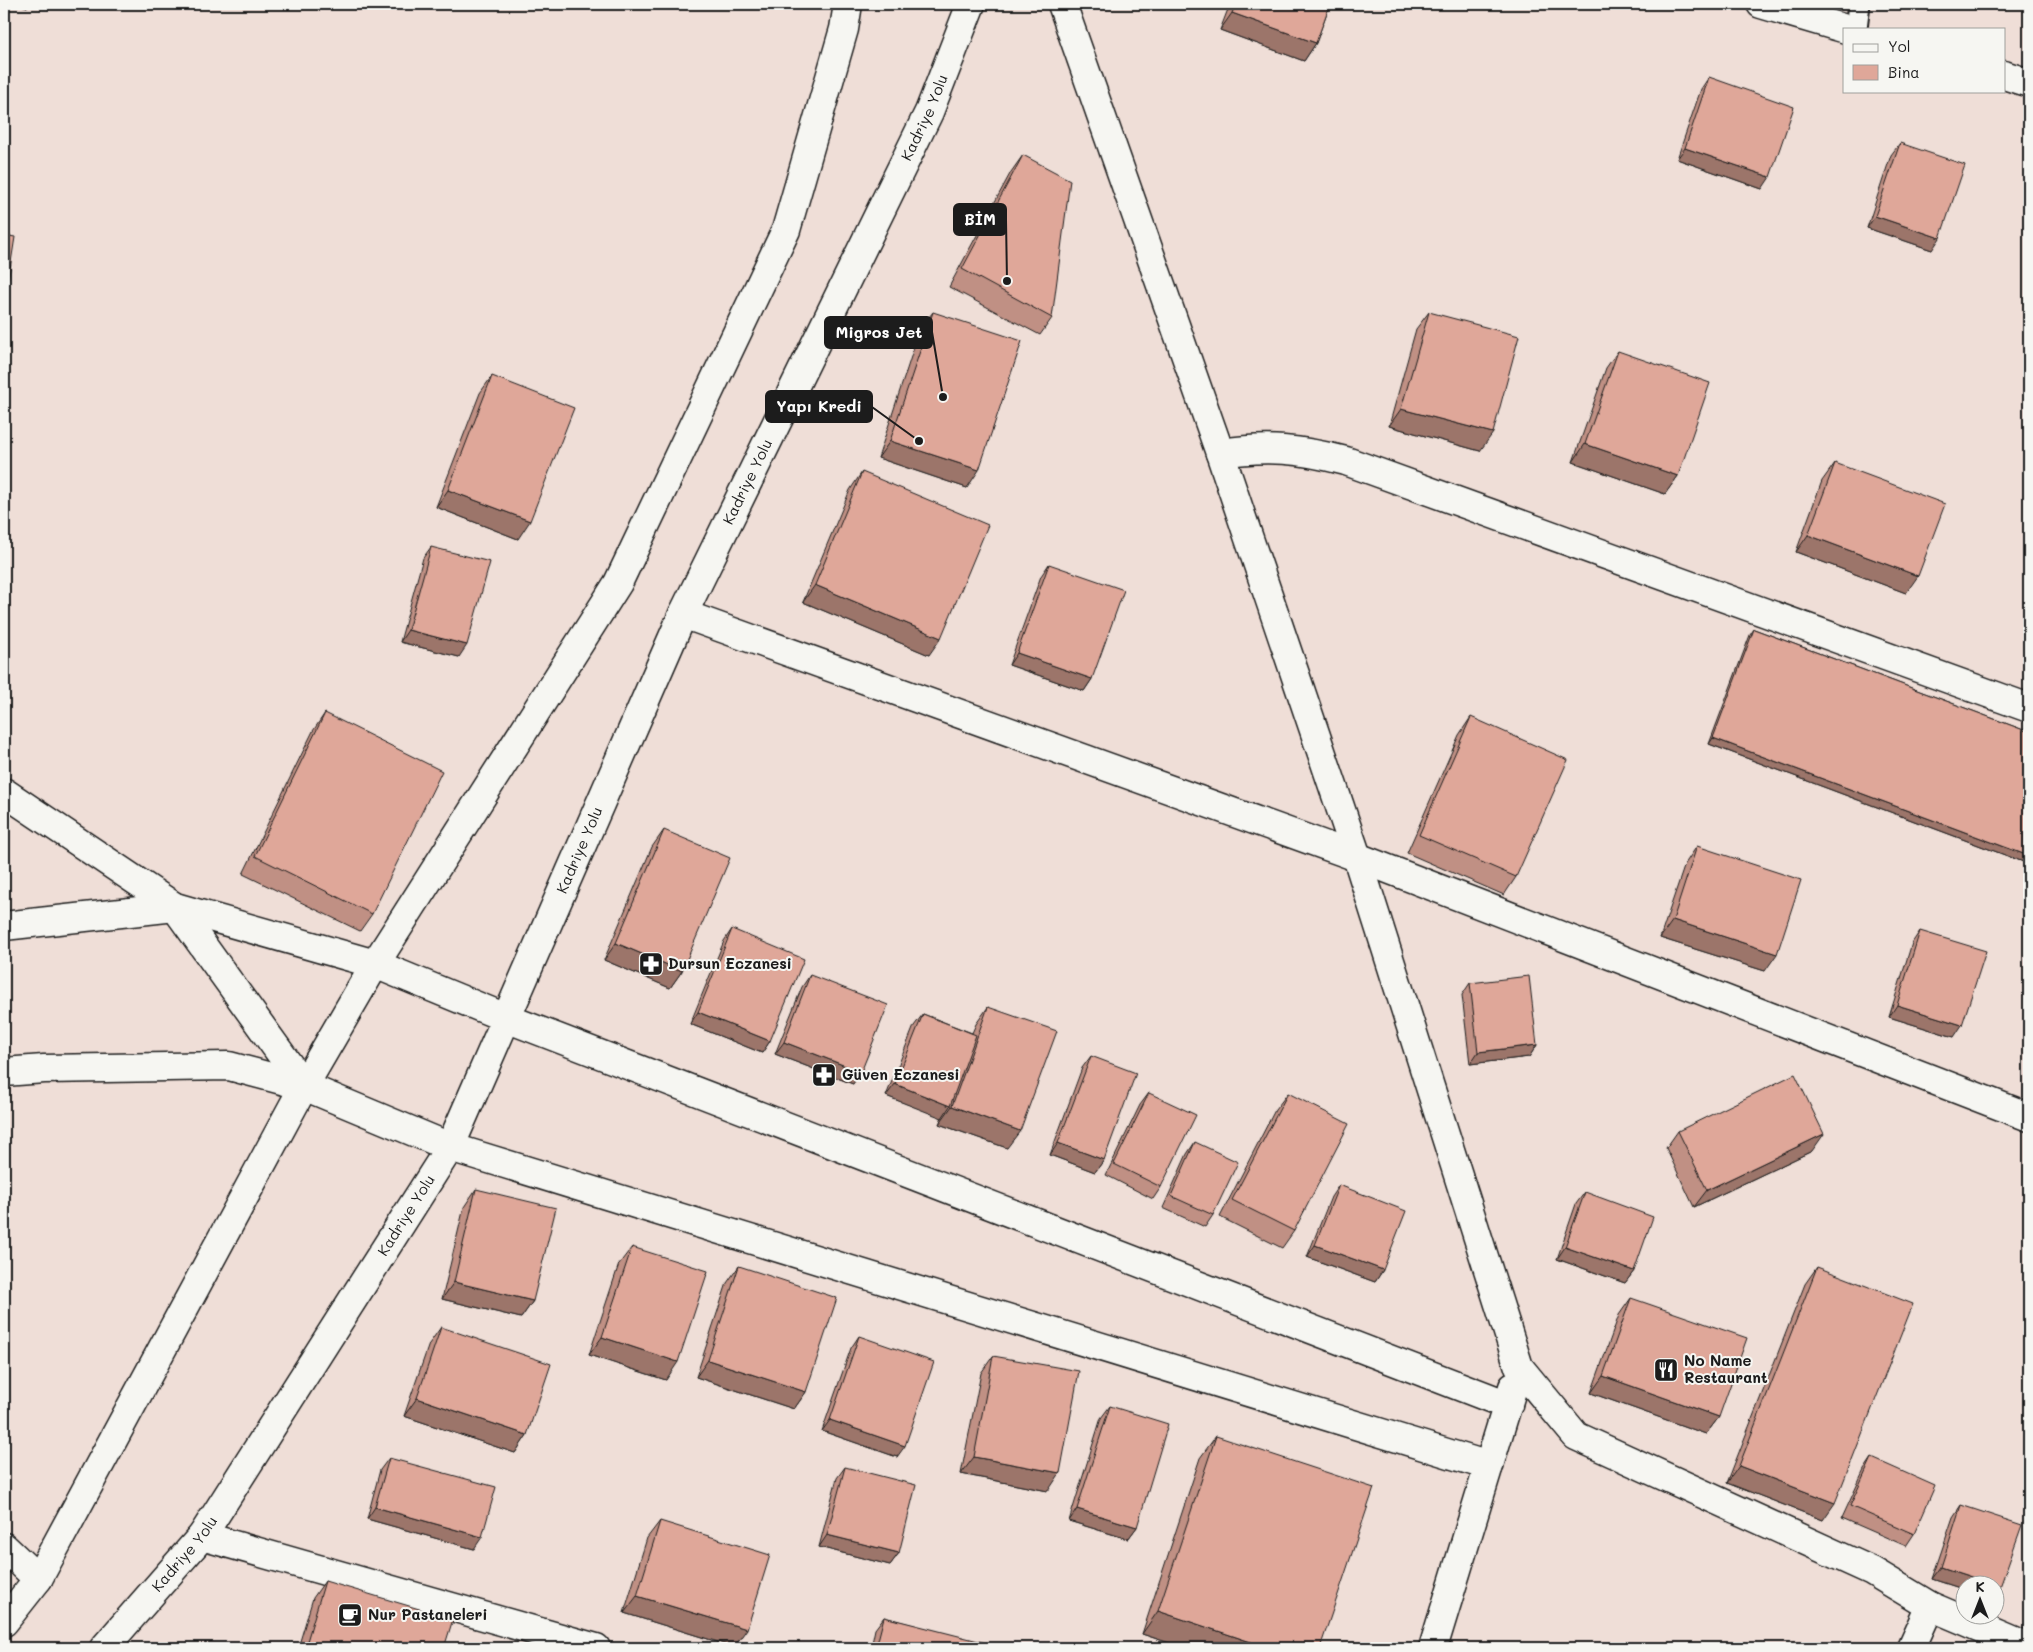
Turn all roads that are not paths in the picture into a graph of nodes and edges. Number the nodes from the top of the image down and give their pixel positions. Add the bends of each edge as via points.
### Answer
1 (848, 4) edge
2 (971, 4) edge
3 (1062, 4) edge
4 (1761, 4) edge
5 (1859, 4) edge
6 (1843, 28) edge
7 (1856, 28) edge
8 (2006, 76) edge
9 (2029, 82) edge
10 (1220, 453) junction
11 (684, 614) junction
12 (2029, 708) edge
13 (4, 792) edge
14 (1357, 857) junction
15 (175, 907) junction
16 (4, 926) edge
17 (376, 964) junction
18 (506, 1018) junction
19 (4, 1072) edge
20 (304, 1086) junction
21 (2029, 1117) edge
22 (450, 1147) junction
23 (1519, 1367) junction
24 (1508, 1405) junction
25 (1489, 1466) junction
26 (202, 1536) junction
27 (4, 1547) edge
28 (38, 1579) junction
29 (1930, 1606) junction
30 (4, 1622) edge
31 (104, 1648) edge
32 (596, 1648) edge
33 (1434, 1648) edge
34 (1911, 1648) edge
35 (2029, 1648) edge

1 - 17 street via 844,29 786,230 618,583
2 - 11 street, Kadriye Yolu via 928,112
3 - 10 street
4 - 6 street
5 - 7 lane
8 - 9 street
10 - 12 street via 1276,448 1312,452 1346,461
10 - 14 street
11 - 14 street
11 - 18 street, Kadriye Yolu
13 - 15 street
14 - 21 street
14 - 23 street
15 - 16 street
15 - 17 street
15 - 20 street
17 - 18 street
17 - 20 street
18 - 22 street, Kadriye Yolu
18 - 24 street
19 - 20 street via 44,1068 230,1066
20 - 22 street
20 - 28 street
22 - 25 street
22 - 26 street, Kadriye Yolu
23 - 24 street
23 - 29 street via 1576,1436 1872,1571
24 - 25 street
25 - 33 street
26 - 31 street, Kadriye Yolu
26 - 32 street
27 - 28 street
28 - 30 street
29 - 34 street
29 - 35 street

